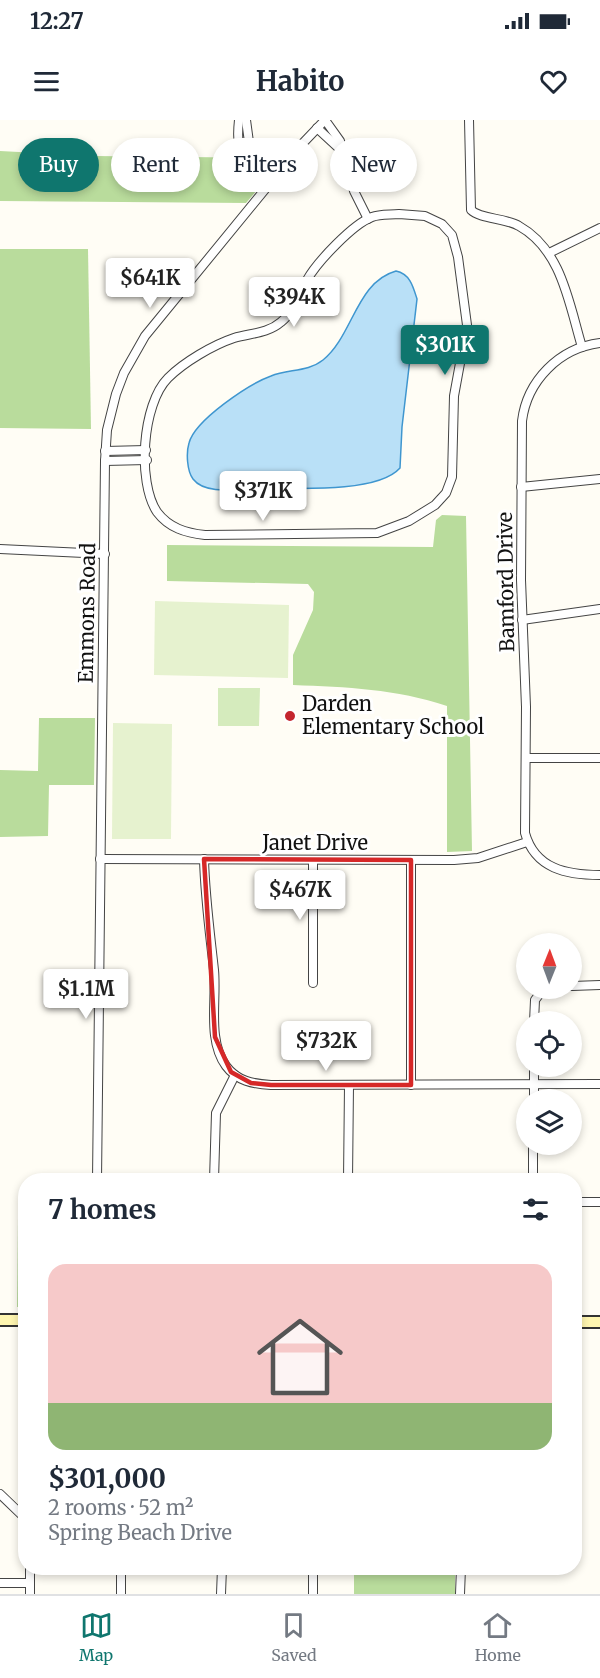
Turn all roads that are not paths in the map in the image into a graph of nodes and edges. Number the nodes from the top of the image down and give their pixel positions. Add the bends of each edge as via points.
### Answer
1 (239, 120) edge
2 (246, 120) edge
3 (325, 120) edge
4 (469, 120) edge
5 (316, 128) junction
6 (238, 138) edge
7 (248, 138) edge
8 (308, 138) edge
9 (338, 138) edge
10 (330, 140) edge
11 (263, 192) edge
12 (354, 192) edge
13 (368, 219) junction
14 (600, 228) edge
15 (549, 253) junction
16 (600, 344) edge
17 (582, 347) junction
18 (147, 450) junction
19 (105, 451) junction
20 (147, 460) junction
21 (105, 461) junction
22 (600, 479) edge
23 (521, 487) junction
24 (0, 549) edge
25 (105, 554) junction
26 (600, 609) edge
27 (522, 620) junction
28 (526, 758) junction
29 (600, 758) edge
30 (527, 842) junction
31 (100, 859) junction
32 (204, 859) junction
33 (313, 860) junction
34 (411, 860) junction
35 (600, 875) edge
36 (312, 983) dead end
37 (600, 985) edge
38 (582, 986) edge
39 (235, 1076) junction
40 (534, 1077) edge
41 (600, 1084) edge
42 (349, 1085) junction
43 (411, 1085) junction
44 (534, 1085) junction
45 (534, 1089) edge
46 (533, 1155) edge
47 (98, 1173) edge
48 (214, 1173) edge
49 (348, 1173) edge
50 (533, 1173) edge
51 (582, 1202) edge
52 (600, 1202) edge
53 (0, 1320) edge
54 (18, 1320) edge
55 (582, 1322) edge
56 (600, 1322) edge
57 (0, 1494) edge
58 (18, 1511) edge
59 (30, 1575) edge
60 (121, 1575) edge
61 (222, 1575) edge
62 (313, 1575) edge
63 (461, 1575) edge
64 (0, 1582) edge
65 (30, 1583) junction
66 (30, 1594) edge
67 (121, 1594) edge
68 (221, 1594) edge
69 (313, 1594) edge
70 (460, 1594) edge

1 - 6 street
2 - 7 street
3 - 5 street, Emmons Road
3 - 9 street
4 - 15 street via 471,210 519,226 537,238
5 - 8 street, Emmons Road
5 - 10 street
11 - 19 street, Emmons Road via 145,336 116,394
12 - 13 street
13 - 18 street via 319,263 292,311 280,323 267,331 228,340 168,378 150,410
13 - 20 street via 399,214 424,216 442,224 452,235 467,320 454,396 452,477 444,496 398,527 367,534 194,534 171,525 158,512 148,490
14 - 15 street
15 - 17 street
16 - 17 street
17 - 23 street, Bamford Drive via 546,370 527,399 522,421
18 - 19 street
18 - 20 street
19 - 21 street, Emmons Road
20 - 21 street
21 - 25 street, Emmons Road
22 - 23 street
23 - 27 street, Bamford Drive
24 - 25 street
25 - 31 street, Emmons Road
26 - 27 street
27 - 28 street, Bamford Drive
28 - 29 street
28 - 30 street, Bamford Drive via 523,826
30 - 34 street, Janet Drive via 478,858
30 - 35 street via 539,858 555,869
31 - 32 street, Janet Drive
31 - 47 street, Emmons Road
32 - 33 street, Janet Drive
32 - 39 street via 217,1047
33 - 34 street, Janet Drive
33 - 36 street
34 - 43 street
37 - 38 street
39 - 42 street via 264,1085
39 - 48 street via 216,1113
40 - 44 street
41 - 44 street
42 - 43 street
42 - 49 street
43 - 44 street
44 - 45 street
46 - 50 street
51 - 52 street
53 - 54 main road
55 - 56 main road
57 - 58 street
59 - 65 street
60 - 67 street
61 - 68 street
62 - 69 street
63 - 70 street
64 - 65 street
65 - 66 street

